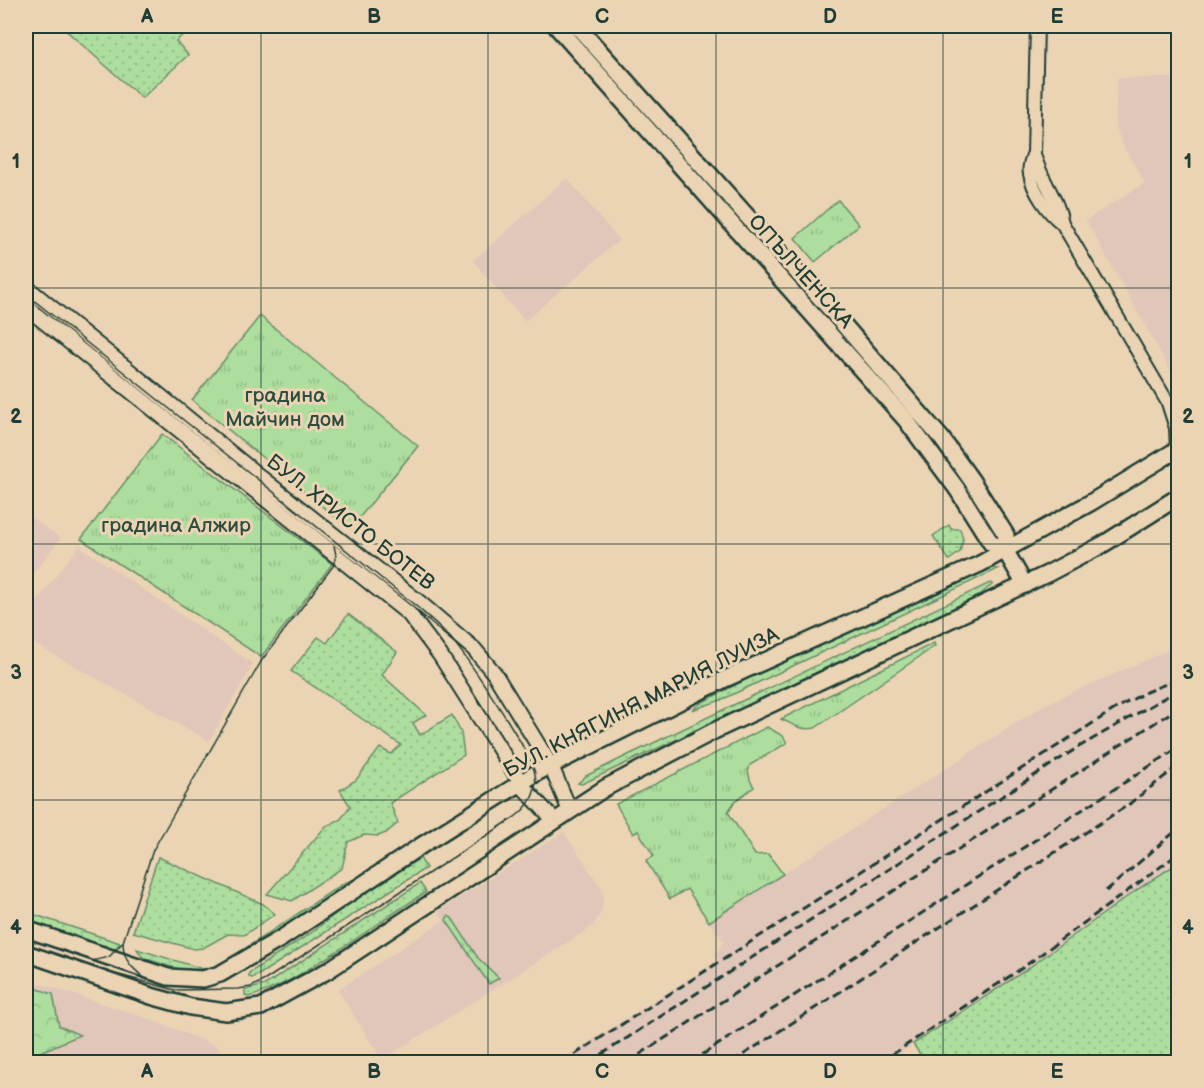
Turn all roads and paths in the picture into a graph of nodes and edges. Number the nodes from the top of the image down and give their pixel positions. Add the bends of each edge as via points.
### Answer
1 (556, 26) edge
2 (578, 26) edge
3 (1037, 26) edge
4 (26, 287) edge
5 (26, 307) edge
6 (1178, 449) edge
7 (1179, 497) edge
8 (1005, 550) junction
9 (1025, 585) junction
10 (551, 766) junction
11 (521, 783) junction
12 (570, 811) junction
13 (555, 821) junction
14 (26, 929) edge
15 (26, 953) edge

1 - 8 main road, ОПЪЛЧЕНСКА via 906,420 991,543
2 - 8 main road, ОПЪЛЧЕНСКА via 942,439 1006,535
3 - 6 street via 1034,154 1030,174 1168,403
4 - 10 main road, БУЛ. ХРИСТО БОТЕВ via 462,637 494,673
5 - 11 main road, БУЛ. ХРИСТО БОТЕВ via 410,614
6 - 8 main road, БУЛ. КНЯГИНЯ МАРИЯ ЛУИЗА
7 - 9 main road via 1102,545
8 - 9 main road, ОПЪЛЧЕНСКА
8 - 10 main road, БУЛ. КНЯГИНЯ МАРИЯ ЛУИЗА via 723,680
9 - 12 main road via 714,731 605,788
10 - 11 main road, БУЛ. КНЯГИНЯ МАРИЯ ЛУИЗА
10 - 12 main road, БУЛ. ХРИСТО БОТЕВ
11 - 13 main road, БУЛ. ХРИСТО БОТЕВ
11 - 14 main road, БУЛ. КНЯГИНЯ МАРИЯ ЛУИЗА via 282,938 212,977 168,977
12 - 13 main road
13 - 15 main road via 327,971 261,1007 226,1012 174,1003

